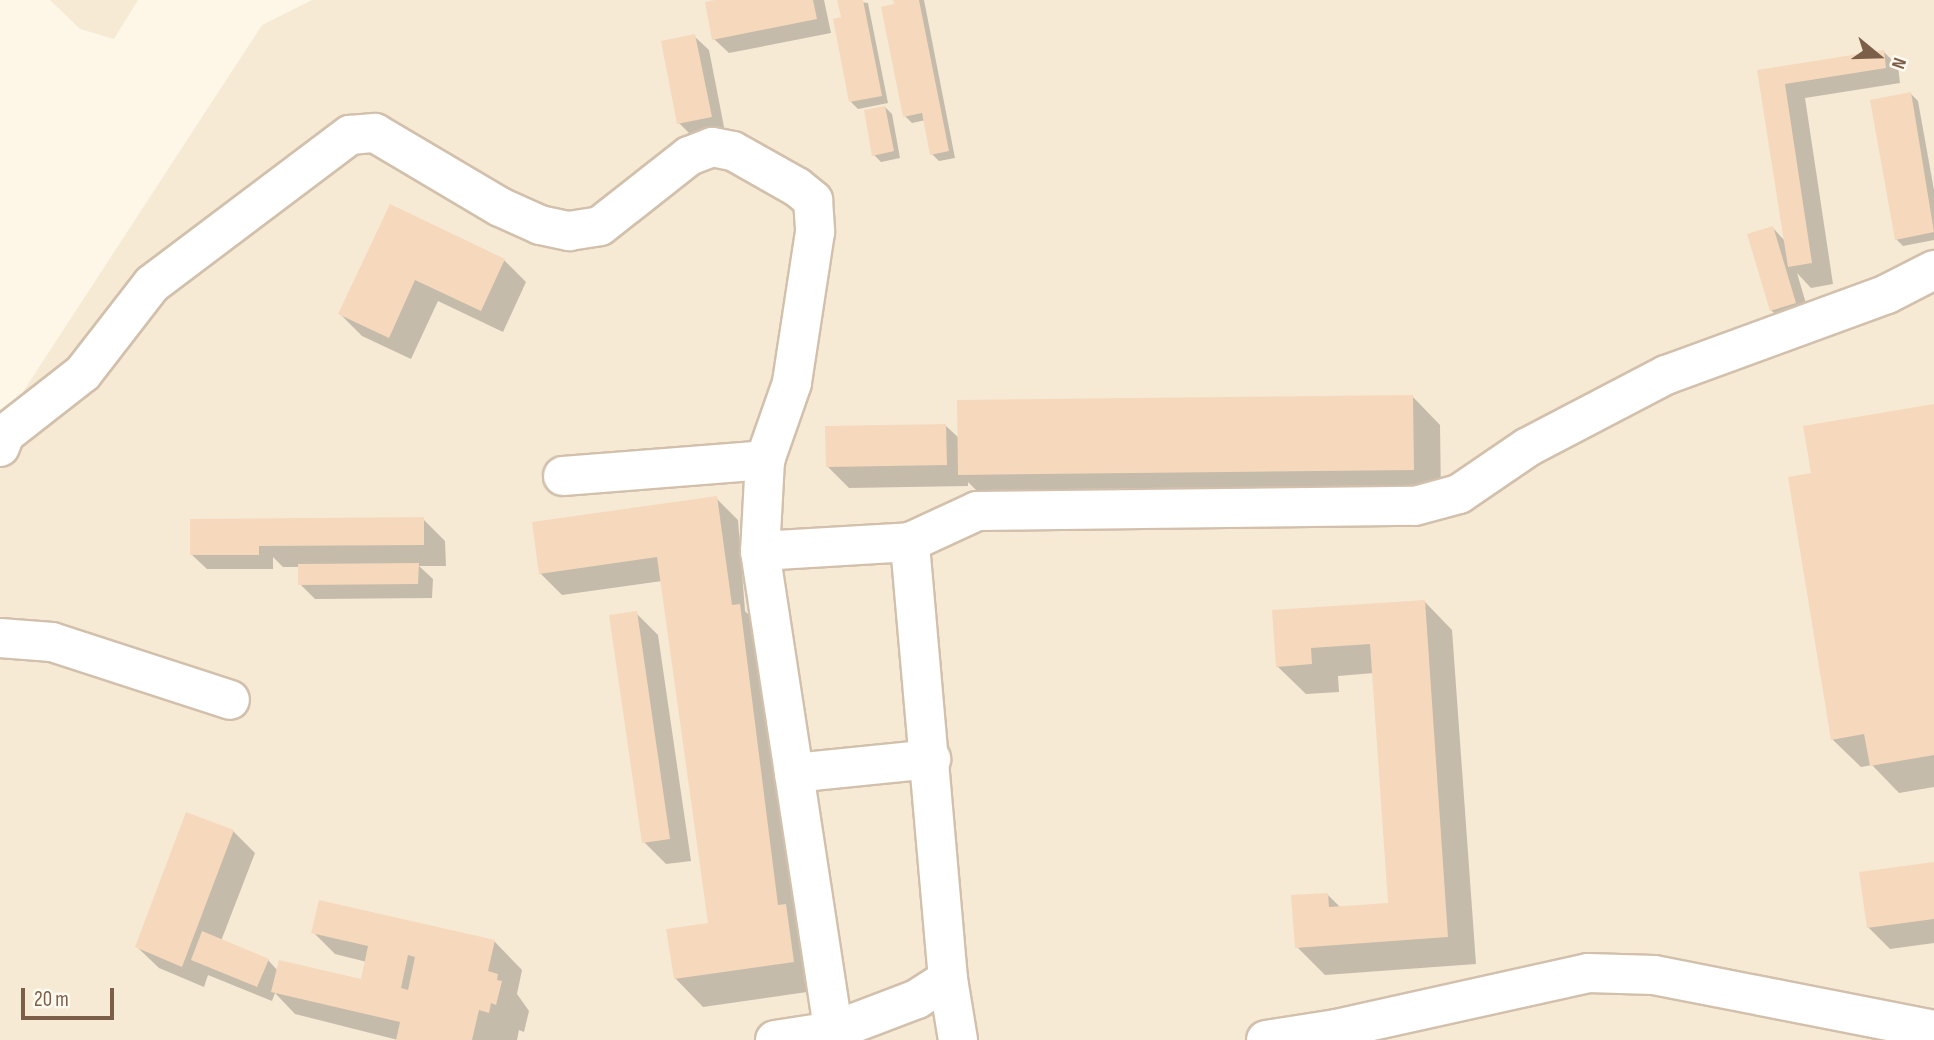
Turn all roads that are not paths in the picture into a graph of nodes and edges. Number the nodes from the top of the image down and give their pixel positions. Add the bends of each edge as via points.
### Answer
1 (1934, 270) edge
2 (0, 447) edge
3 (765, 460) junction
4 (563, 476) dead end
5 (911, 542) junction
6 (760, 551) junction
7 (0, 638) edge
8 (230, 700) dead end
9 (931, 759) junction
10 (794, 773) junction
11 (948, 979) junction
12 (1934, 1030) edge
13 (834, 1036) edge
14 (775, 1040) edge
15 (958, 1040) edge
16 (1266, 1040) edge

1 - 5 street via 1887,294 1666,375 1528,447 1459,494 1415,506 977,511
2 - 3 street via 5,435 83,373 152,284 335,145 350,135 375,133 500,206 540,225 569,231 600,226 689,156 712,147 733,151 813,200 815,232 792,383
3 - 4 street
3 - 6 street
5 - 6 street
5 - 9 street
6 - 10 street
7 - 8 street via 52,642
9 - 10 street
9 - 11 street
10 - 13 street
11 - 13 street via 917,999
11 - 15 street
12 - 16 street via 1654,975 1588,973
13 - 14 street

